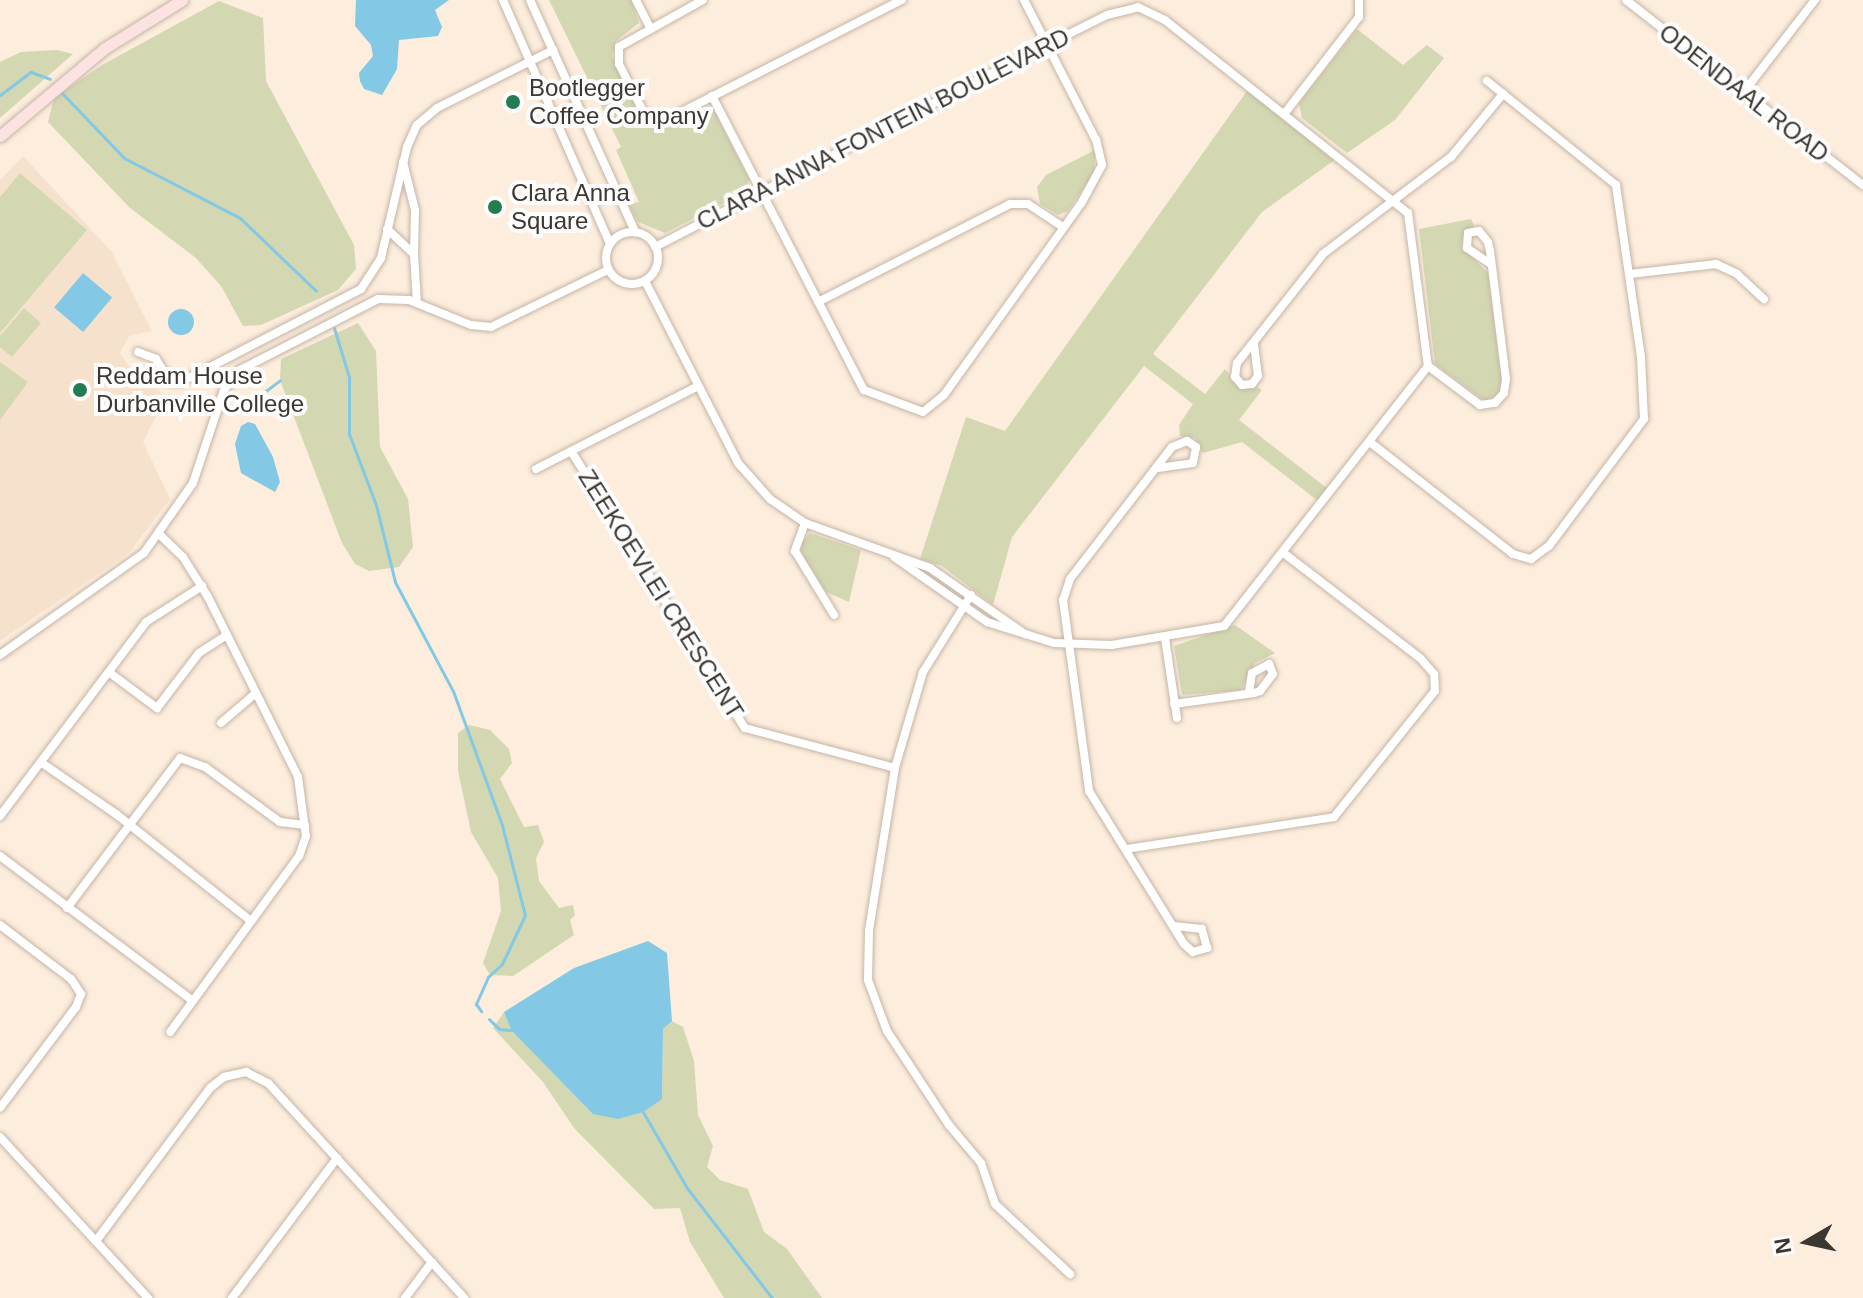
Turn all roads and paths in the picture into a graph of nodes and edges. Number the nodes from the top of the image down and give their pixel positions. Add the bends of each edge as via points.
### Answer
1 (182, 0) edge
2 (503, 0) edge
3 (530, 0) edge
4 (636, 0) edge
5 (703, 0) edge
6 (902, 0) edge
7 (1024, 0) edge
8 (1359, 0) edge
9 (1815, 0) edge
10 (1631, 1) edge
11 (650, 27) junction
12 (1047, 45) junction
13 (553, 50) junction
14 (530, 61) junction
15 (1487, 81) dead end
16 (1743, 93) junction
17 (1503, 94) junction
18 (712, 96) junction
19 (1285, 113) junction
20 (0, 136) edge
21 (403, 162) junction
22 (1863, 185) edge
23 (761, 191) junction
24 (1396, 199) junction
25 (1063, 227) junction
26 (387, 229) junction
27 (635, 232) junction
28 (610, 244) junction
29 (655, 247) junction
30 (414, 254) junction
31 (1491, 264) dead end
32 (608, 270) junction
33 (1630, 274) junction
34 (645, 281) junction
35 (1764, 299) dead end
36 (818, 302) junction
37 (417, 303) junction
38 (1254, 344) junction
39 (138, 352) dead end
40 (1428, 366) junction
41 (698, 386) junction
42 (1371, 443) junction
43 (571, 451) junction
44 (1158, 468) junction
45 (536, 469) dead end
46 (805, 523) junction
47 (159, 534) junction
48 (1285, 554) junction
49 (894, 557) junction
50 (202, 586) junction
51 (971, 595) junction
52 (963, 608) junction
53 (834, 615) dead end
54 (1025, 634) junction
55 (227, 635) junction
56 (1165, 638) junction
57 (1070, 646) junction
58 (0, 655) edge
59 (110, 673) junction
60 (256, 693) junction
61 (1249, 693) dead end
62 (1174, 704) junction
63 (1177, 718) dead end
64 (221, 723) dead end
65 (42, 763) junction
66 (895, 768) junction
67 (0, 816) edge
68 (126, 823) junction
69 (305, 825) junction
70 (1126, 849) junction
71 (0, 856) edge
72 (67, 908) junction
73 (251, 921) junction
74 (0, 925) edge
75 (1174, 926) dead end
76 (193, 1001) junction
77 (170, 1032) dead end
78 (0, 1108) edge
79 (0, 1137) edge
80 (337, 1158) junction
81 (96, 1241) junction
82 (432, 1262) junction
83 (1070, 1274) dead end
84 (148, 1298) edge
85 (232, 1298) edge
86 (405, 1298) edge
87 (464, 1298) edge

1 - 20 main road via 105,48
2 - 14 street
3 - 13 street
4 - 11 street
5 - 11 street
6 - 18 street
7 - 12 street
8 - 19 street via 1359,17
9 - 16 street
10 - 16 street, ODENDAAL ROAD
11 - 18 street via 625,40 617,56 645,115 662,121
12 - 19 street, CLARA ANNA FONTEIN BOULEVARD via 1107,15 1138,7 1163,19
12 - 23 street, CLARA ANNA FONTEIN BOULEVARD
12 - 25 street via 1102,158 1095,182
13 - 14 street
13 - 27 street
14 - 21 street via 430,113 413,132
14 - 28 street
15 - 17 street
16 - 22 street, ODENDAAL ROAD
17 - 24 street via 1463,146
17 - 33 street via 1612,180 1622,203
18 - 23 street
19 - 24 street, CLARA ANNA FONTEIN BOULEVARD
21 - 26 street
21 - 30 street via 415,210
23 - 29 street, CLARA ANNA FONTEIN BOULEVARD
23 - 36 street
24 - 38 street via 1323,254
24 - 40 street, CLARA ANNA FONTEIN BOULEVARD via 1415,234
25 - 36 street via 1028,204 1010,204
25 - 36 street via 929,410 905,409 864,390
26 - 30 street
26 - 39 street via 375,273 361,289 181,382 166,379 156,359
27 - 28 street via 621,234
27 - 29 street
28 - 32 street
29 - 34 street via 657,266
30 - 37 street
31 - 40 street via 1504,393 1495,403 1480,405
32 - 34 street via 627,284
32 - 37 street via 491,327 471,325
33 - 35 street via 1716,264 1737,274
33 - 42 street via 1644,419 1539,555 1525,559 1513,554
34 - 41 street
37 - 47 street via 393,298 371,302 236,374 224,390 193,483
38 - 38 street via 1258,376 1252,384 1242,385 1235,368
40 - 42 street
41 - 43 street, ZEEKOEVLEI CRESCENT
41 - 46 street via 753,484
42 - 48 street
43 - 45 street, ZEEKOEVLEI CRESCENT
43 - 66 street, ZEEKOEVLEI CRESCENT via 745,728
44 - 44 street via 1193,463 1196,447 1187,441 1175,445
44 - 57 street via 1070,579 1063,600
46 - 49 street
46 - 53 street via 795,551
47 - 50 street
47 - 58 street via 126,568
48 - 56 street via 1224,626
48 - 70 street via 1420,658 1434,674 1435,691 1334,817
49 - 51 street via 930,568
49 - 52 street
50 - 55 street
50 - 59 street via 146,622
51 - 52 street
51 - 54 street
52 - 54 street via 1002,630
52 - 66 street via 923,672
54 - 57 street
55 - 59 street via 199,653 157,708
55 - 60 street
56 - 57 street
56 - 62 street
57 - 70 street via 1087,785
59 - 65 street
60 - 64 street
60 - 69 street via 302,787
61 - 62 street
62 - 63 street
65 - 67 street
65 - 68 street
66 - 83 street via 869,931 868,980 887,1031 949,1125 981,1163 995,1204
68 - 69 street via 170,766 186,757 280,822
68 - 72 street
68 - 73 street
69 - 73 street via 305,846
70 - 75 street
71 - 72 street
72 - 76 street
73 - 76 street
74 - 78 street via 71,979 81,994
76 - 77 street
79 - 81 street
80 - 81 street via 262,1078 230,1074 210,1088
80 - 82 street
80 - 85 street
81 - 84 street
82 - 86 street
82 - 87 street

